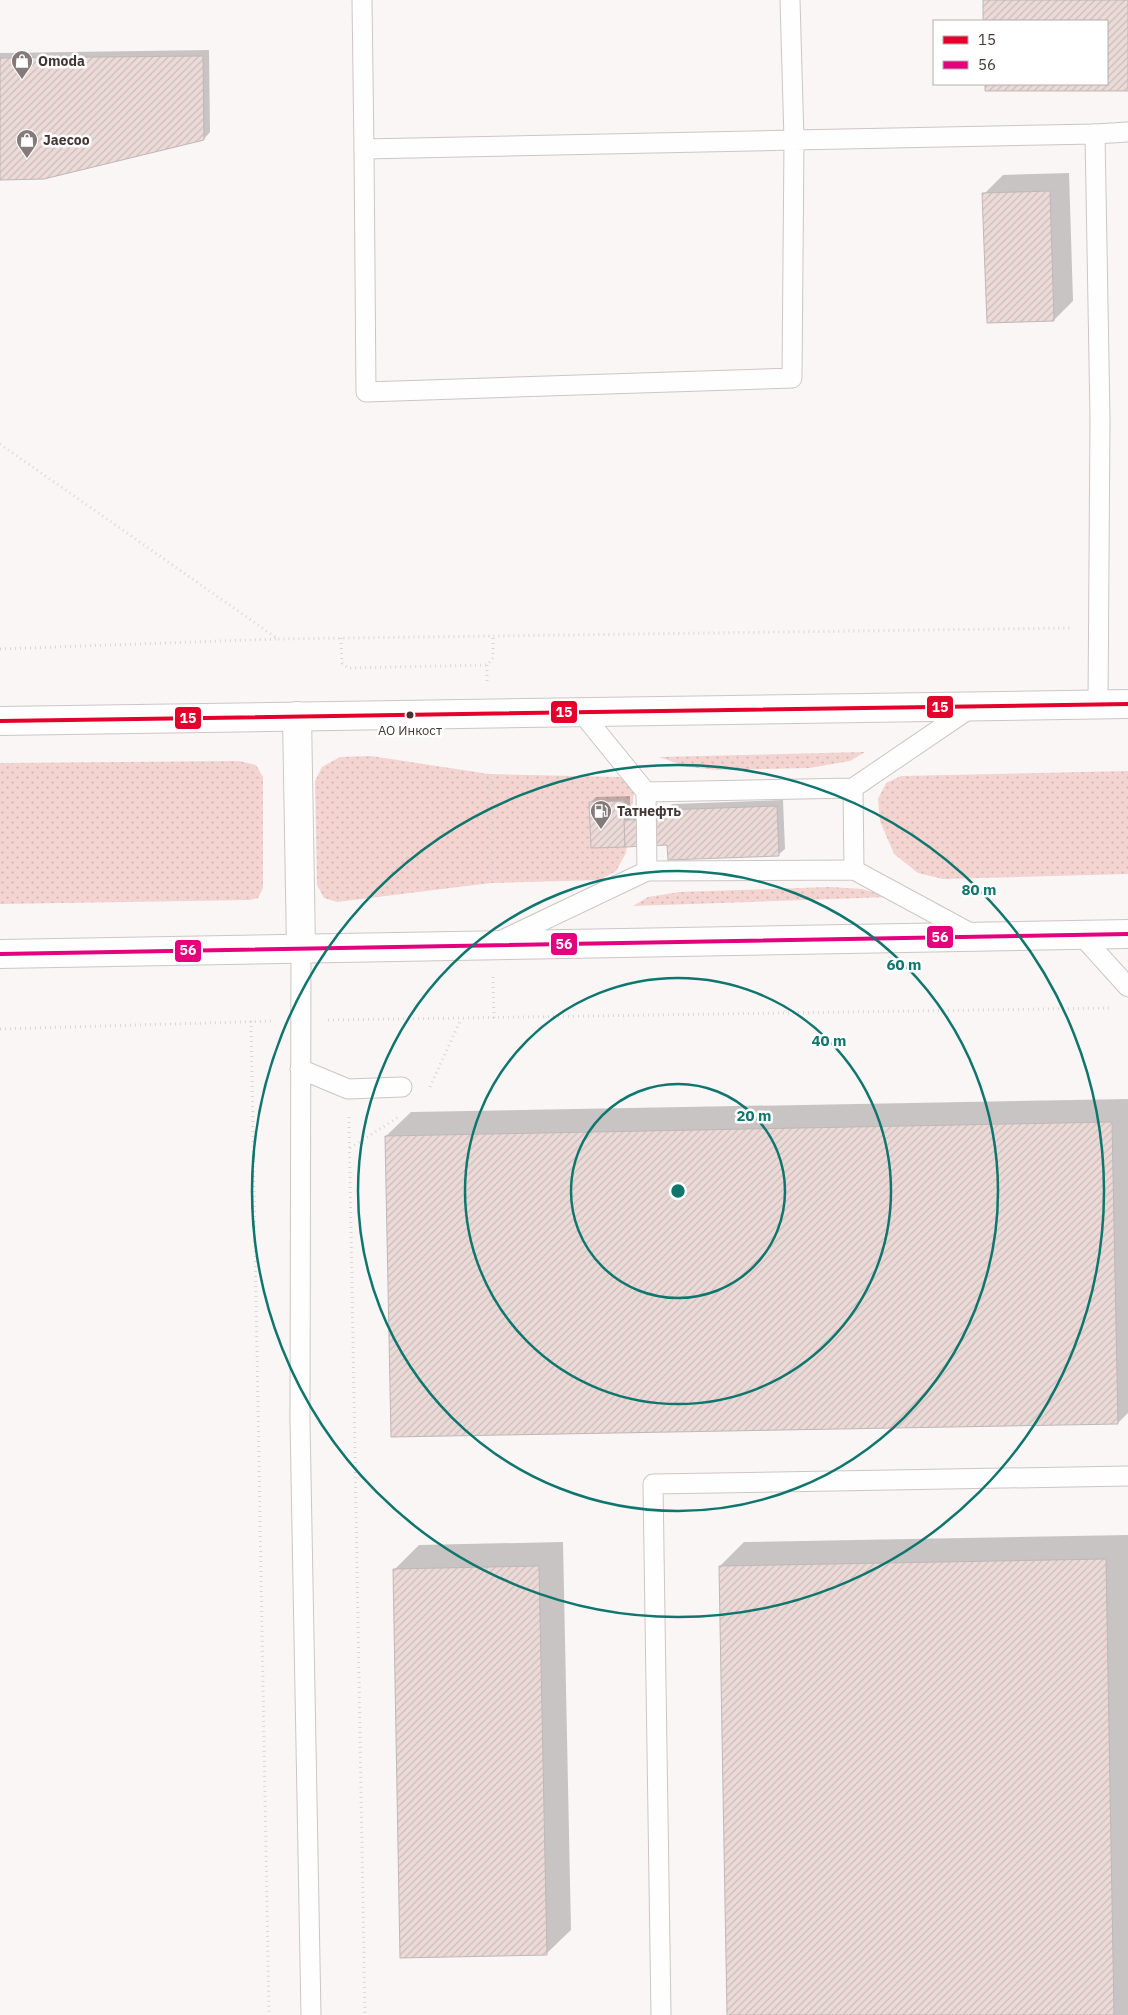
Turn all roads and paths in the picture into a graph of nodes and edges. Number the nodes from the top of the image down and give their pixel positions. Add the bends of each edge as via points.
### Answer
1 (362, 0) edge
2 (790, 0) edge
3 (1128, 132) edge
4 (1095, 134) junction
5 (794, 140) junction
6 (364, 149) junction
7 (0, 444) edge
8 (1076, 628) dead end
9 (493, 635) junction
10 (341, 638) junction
11 (278, 639) junction
12 (0, 649) edge
13 (487, 666) junction
14 (487, 681) dead end
15 (1128, 704) edge
16 (1098, 705) junction
17 (972, 707) junction
18 (581, 712) junction
19 (297, 716) junction
20 (0, 720) edge
21 (489, 774) dead end
22 (854, 788) junction
23 (646, 792) junction
24 (854, 870) junction
25 (647, 871) junction
26 (491, 882) dead end
27 (1128, 934) edge
28 (1081, 935) junction
29 (977, 936) junction
30 (492, 945) junction
31 (301, 948) junction
32 (0, 954) edge
33 (493, 977) dead end
34 (1128, 987) edge
35 (1110, 1008) dead end
36 (494, 1018) junction
37 (326, 1020) dead end
38 (279, 1021) dead end
39 (250, 1022) junction
40 (0, 1029) edge
41 (300, 1069) junction
42 (402, 1088) dead end
43 (348, 1089) junction
44 (1128, 1476) edge
45 (269, 2015) edge
46 (311, 2015) edge
47 (365, 2015) edge
48 (661, 2015) edge

1 - 6 lane
2 - 5 lane
3 - 4 lane
4 - 5 lane
4 - 16 lane via 1100,418
5 - 6 lane
5 - 6 lane via 792,378 366,392
7 - 11 path
8 - 9 path
9 - 10 path
9 - 13 path via 493,658
10 - 11 path
10 - 13 path via 342,663 348,668
11 - 12 path
13 - 14 path
15 - 16 main road
16 - 17 main road
17 - 18 main road
17 - 22 lane
18 - 19 main road
18 - 23 lane
19 - 20 main road
19 - 31 main road
21 - 26 path
22 - 23 lane
22 - 24 lane
23 - 25 lane
24 - 25 lane
24 - 29 lane
25 - 30 lane
27 - 28 main road
28 - 29 main road
28 - 34 lane
29 - 30 main road
30 - 31 main road
31 - 32 main road
31 - 41 lane
33 - 36 path
35 - 36 path
36 - 37 path
38 - 39 path
39 - 40 path
39 - 45 path
41 - 43 lane
41 - 46 lane via 300,1421
42 - 43 lane
43 - 47 path
44 - 48 lane via 653,1484

